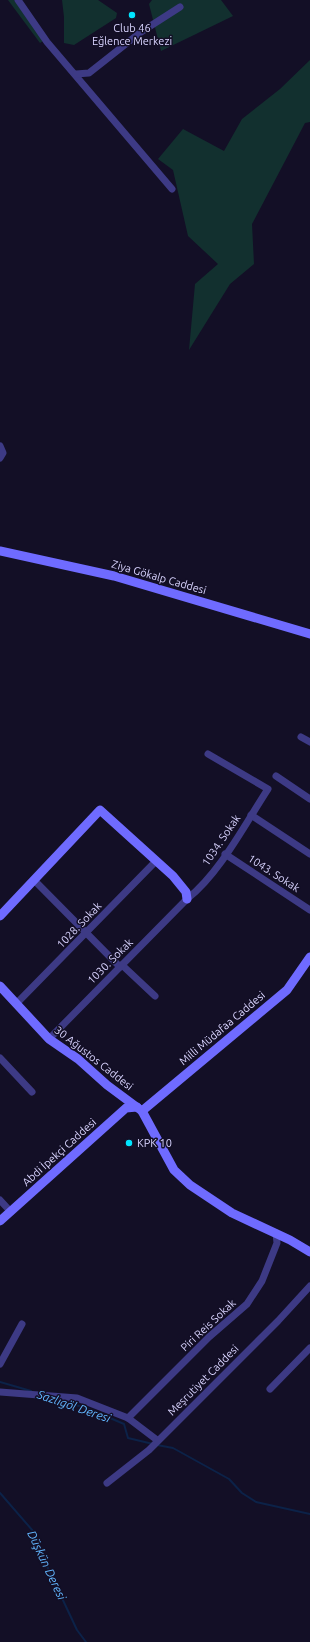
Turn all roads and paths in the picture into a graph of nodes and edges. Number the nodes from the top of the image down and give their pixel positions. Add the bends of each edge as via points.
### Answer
1 (18, 0) edge
2 (180, 7) dead end
3 (76, 74) junction
4 (172, 189) dead end
5 (0, 446) edge
6 (0, 458) edge
7 (0, 551) edge
8 (310, 634) edge
9 (301, 737) dead end
10 (310, 742) edge
11 (208, 754) dead end
12 (276, 776) dead end
13 (310, 799) edge
14 (251, 815) junction
15 (225, 854) junction
16 (310, 854) edge
17 (156, 861) junction
18 (34, 880) junction
19 (187, 899) junction
20 (310, 910) edge
21 (0, 916) edge
22 (86, 934) junction
23 (310, 957) edge
24 (121, 966) junction
25 (0, 986) edge
26 (155, 996) dead end
27 (16, 1004) junction
28 (49, 1039) junction
29 (0, 1058) edge
30 (32, 1092) dead end
31 (140, 1109) junction
32 (0, 1200) edge
33 (11, 1212) junction
34 (0, 1221) edge
35 (276, 1233) junction
36 (310, 1252) edge
37 (310, 1286) edge
38 (22, 1324) dead end
39 (310, 1348) edge
40 (0, 1364) edge
41 (270, 1388) dead end
42 (0, 1392) edge
43 (128, 1418) junction
44 (157, 1440) junction
45 (107, 1484) dead end

1 - 3 street via 47,42
2 - 3 street via 141,32 89,73
3 - 4 street
5 - 6 street via 3,453
7 - 8 street, Ziya Gökalp Caddesi via 114,576
9 - 10 street
11 - 14 street, 1034. Sokak via 268,789
12 - 13 street
14 - 15 street, 1034. Sokak
14 - 16 street
15 - 19 street, 1034. Sokak via 200,889
15 - 20 street, 1043. Sokak
17 - 18 street via 100,810
17 - 19 street via 173,876 186,892
17 - 22 street, 1028. Sokak
18 - 21 street
18 - 22 street
19 - 24 street, 1030. Sokak
22 - 24 street
22 - 27 street, 1028. Sokak
23 - 31 street, Milli Müdafaa Caddesi via 287,990
24 - 26 street
24 - 28 street, 1030. Sokak
25 - 27 street, 30 Ağustos Caddesi
27 - 28 street, 30 Ağustos Caddesi
28 - 31 street, 30 Ağustos Caddesi
29 - 30 street
31 - 33 street, Abdi İpekçi Caddesi via 126,1108
31 - 35 street via 174,1170 190,1185 232,1213
32 - 33 street
33 - 34 street, Abdi İpekçi Caddesi
35 - 36 street
35 - 43 street, Piri Reis Sokak via 277,1243 262,1281 246,1304
37 - 44 street, Meşrutiyet Caddesi
38 - 40 street
39 - 41 street
42 - 43 street via 77,1398
43 - 44 street
44 - 45 street, Meşrutiyet Caddesi via 149,1450

